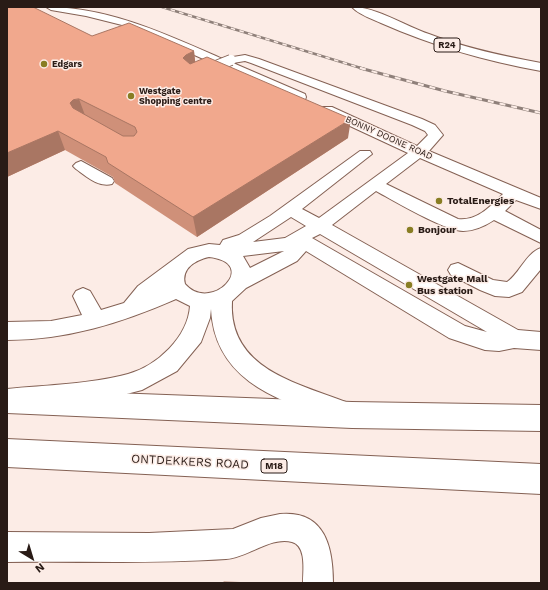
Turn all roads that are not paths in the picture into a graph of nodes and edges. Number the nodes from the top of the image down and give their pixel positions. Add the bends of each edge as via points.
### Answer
1 (357, 7) edge
2 (54, 9) edge
3 (541, 67) edge
4 (199, 74) edge
5 (419, 152) junction
6 (364, 154) dead end
7 (81, 166) dead end
8 (106, 181) dead end
9 (374, 184) junction
10 (513, 193) junction
11 (541, 204) edge
12 (290, 209) junction
13 (494, 213) junction
14 (311, 234) junction
15 (541, 237) edge
16 (216, 250) junction
17 (541, 256) edge
18 (177, 266) junction
19 (458, 270) dead end
20 (241, 282) junction
21 (178, 290) junction
22 (83, 296) dead end
23 (211, 299) junction
24 (130, 311) junction
25 (96, 321) junction
26 (7, 332) edge
27 (541, 341) edge
28 (7, 401) edge
29 (352, 415) junction
30 (541, 418) edge
31 (7, 453) edge
32 (541, 479) edge
33 (7, 547) edge
34 (318, 583) edge

1 - 3 main road, R24 via 406,31 457,48
2 - 5 street, BONNY DOONE ROAD via 122,21 154,32
4 - 5 street, bridge via 231,60 249,58 430,128 436,136
5 - 9 street
5 - 10 street, BONNY DOONE ROAD
6 - 12 street
7 - 8 street
9 - 13 street via 455,224 471,225
9 - 14 street
10 - 11 street, BONNY DOONE ROAD
10 - 13 street
12 - 14 street
12 - 16 street via 245,239
13 - 15 street
14 - 16 street via 289,244 266,248
14 - 20 street via 290,256
14 - 27 street via 457,332 477,340 499,343 514,339
16 - 18 street via 196,252
16 - 20 street via 238,260 243,274
17 - 19 street via 515,287 508,291 500,290
18 - 21 street via 174,283
18 - 24 street via 145,291
20 - 23 street via 233,291
21 - 23 street via 187,298
21 - 24 street
22 - 25 street
23 - 28 street via 193,336 169,364 134,383
23 - 29 street via 220,308 228,341 239,360 253,375 285,391
24 - 25 street
25 - 26 street via 51,331
28 - 29 main road
29 - 30 main road
31 - 32 main road, ONTDEKKERS ROAD / M18
33 - 34 street via 235,544 261,532 293,527 301,530 314,542 318,552

